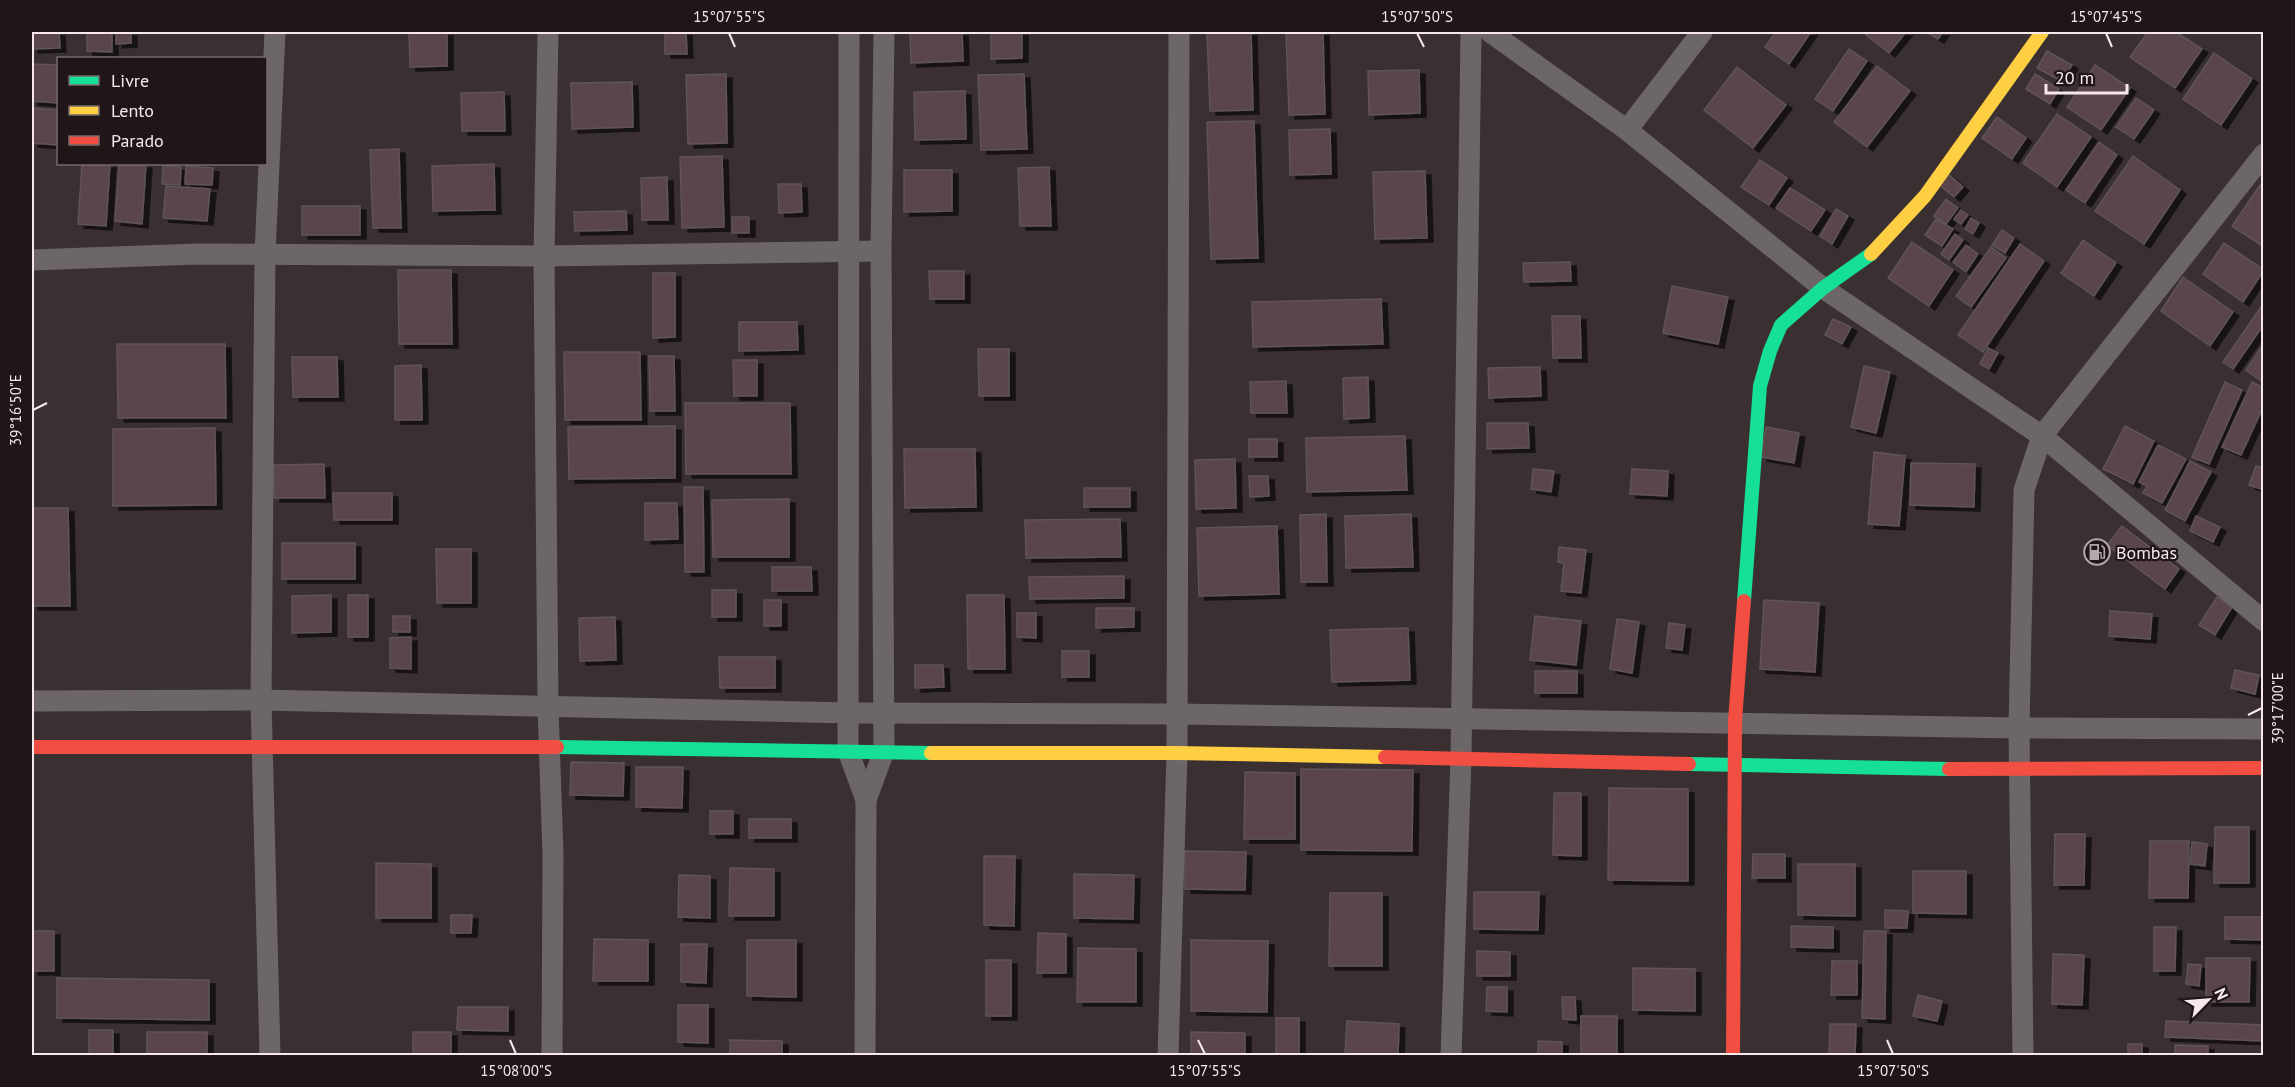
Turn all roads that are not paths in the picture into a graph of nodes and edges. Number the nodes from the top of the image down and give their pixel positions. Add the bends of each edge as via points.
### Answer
1 (275, 32) edge
2 (548, 32) edge
3 (849, 32) edge
4 (884, 32) edge
5 (1179, 32) edge
6 (1471, 32) edge
7 (1490, 32) edge
8 (1702, 32) edge
9 (2042, 32) edge
10 (1627, 129) junction
11 (2264, 154) edge
12 (881, 251) junction
13 (849, 252) junction
14 (265, 255) junction
15 (544, 256) junction
16 (32, 260) edge
17 (1823, 288) junction
18 (2042, 436) junction
19 (2264, 621) edge
20 (261, 700) junction
21 (32, 701) edge
22 (548, 708) junction
23 (849, 713) junction
24 (882, 713) junction
25 (1177, 714) junction
26 (1460, 719) junction
27 (1735, 722) junction
28 (2019, 728) junction
29 (2264, 729) edge
30 (32, 747) edge
31 (262, 747) junction
32 (549, 747) junction
33 (849, 751) junction
34 (885, 751) junction
35 (1177, 753) junction
36 (1461, 758) junction
37 (1733, 766) junction
38 (2264, 768) edge
39 (2020, 771) junction
40 (866, 800) junction
41 (270, 1056) edge
42 (552, 1056) edge
43 (865, 1056) edge
44 (1168, 1056) edge
45 (1451, 1056) edge
46 (1733, 1056) edge
47 (2023, 1056) edge

1 - 14 street
2 - 15 street
3 - 13 street
4 - 12 street
5 - 25 street
6 - 26 street
7 - 10 street
8 - 10 street
9 - 17 street via 1925,196 1870,255
10 - 17 street
11 - 18 street
12 - 13 street
12 - 24 street
13 - 15 street
13 - 23 street
14 - 15 street
14 - 16 street via 137,254
14 - 20 street
15 - 22 street
17 - 18 street
17 - 27 street via 1781,325 1760,386
18 - 19 street
18 - 28 street via 2024,490
20 - 21 street
20 - 22 street
20 - 31 street
22 - 23 street
22 - 32 street
23 - 24 street
23 - 33 street
24 - 25 street
24 - 34 street
25 - 26 street
25 - 35 street
26 - 27 street
26 - 36 street
27 - 28 street
27 - 37 street
28 - 29 street
28 - 39 street
30 - 31 street
31 - 32 street
31 - 41 street
32 - 33 street
32 - 42 street
33 - 34 street
33 - 40 street
34 - 35 street via 1028,755
34 - 40 street
35 - 36 street
35 - 44 street
36 - 37 street
36 - 45 street
37 - 39 street
37 - 46 street
38 - 39 street
39 - 47 street
40 - 43 street

